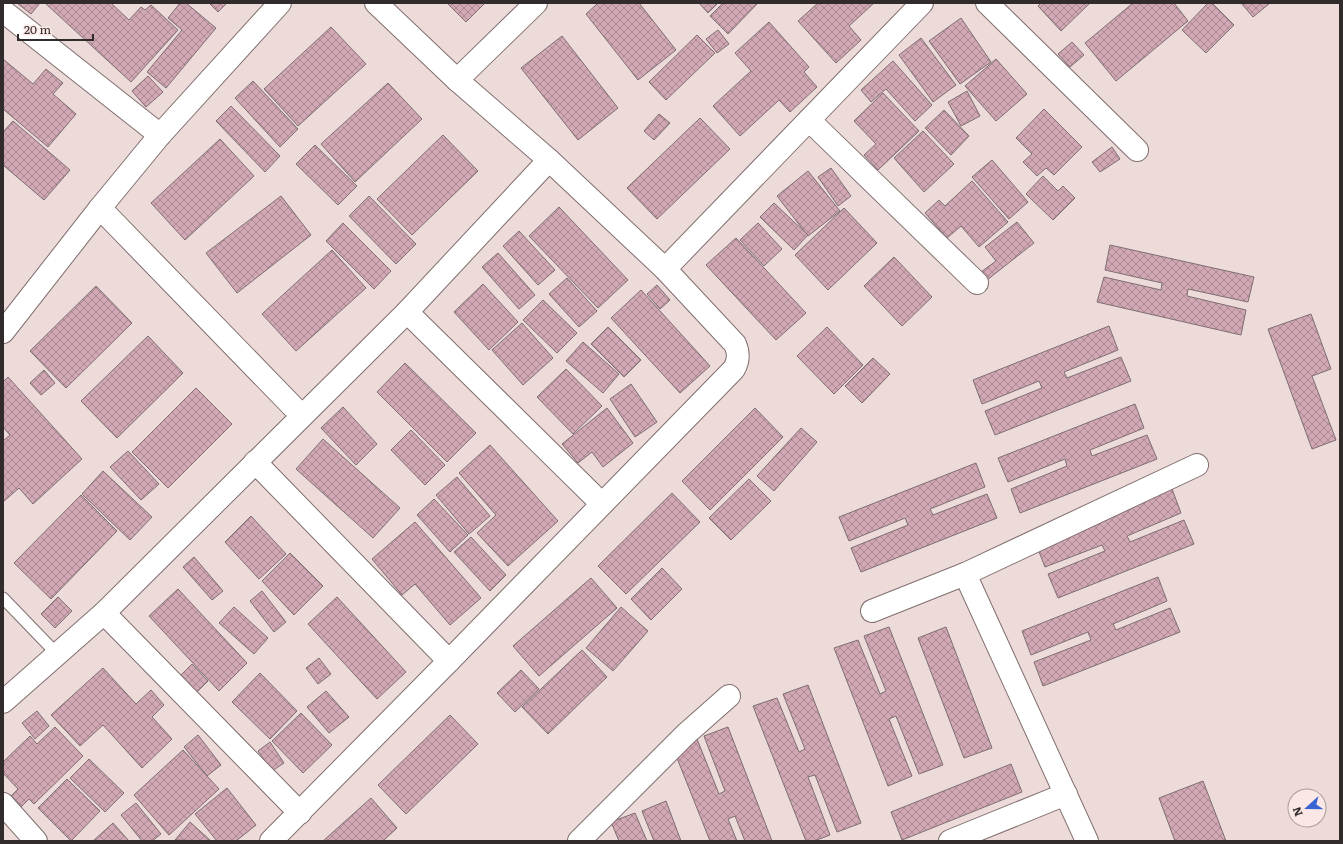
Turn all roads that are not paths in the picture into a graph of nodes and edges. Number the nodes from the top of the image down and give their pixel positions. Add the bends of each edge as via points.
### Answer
1 (280, 3) edge
2 (376, 3) edge
3 (536, 3) edge
4 (922, 3) edge
5 (987, 3) edge
6 (3, 11) edge
7 (457, 80) junction
8 (809, 120) junction
9 (160, 135) junction
10 (1137, 150) dead end
11 (549, 160) junction
12 (100, 208) junction
13 (665, 269) junction
14 (977, 283) dead end
15 (407, 312) junction
16 (3, 332) edge
17 (302, 415) junction
18 (255, 462) junction
19 (1197, 465) dead end
20 (602, 504) junction
21 (965, 574) junction
22 (3, 598) edge
23 (872, 611) dead end
24 (104, 613) junction
25 (57, 654) junction
26 (449, 661) junction
27 (729, 696) dead end
28 (3, 702) edge
29 (1066, 794) junction
30 (3, 804) edge
31 (300, 813) junction
32 (36, 841) edge
33 (271, 841) edge
34 (579, 841) edge
35 (950, 841) edge
36 (1087, 841) edge

1 - 9 street
2 - 7 street
3 - 7 street
4 - 8 street
5 - 10 street
6 - 9 street
7 - 11 street
8 - 13 street
8 - 14 street
9 - 12 street
11 - 13 street
11 - 15 street
12 - 16 street
12 - 17 street
13 - 20 street via 735,344 738,350 737,363
15 - 17 street
15 - 20 street
17 - 18 street
18 - 24 street
18 - 26 street
19 - 21 street
20 - 26 street
21 - 23 street
21 - 29 street
22 - 25 lane
24 - 25 street
24 - 31 street
25 - 28 street
26 - 31 street
27 - 34 street via 686,734
29 - 35 street
29 - 36 street
30 - 32 street
31 - 33 street

